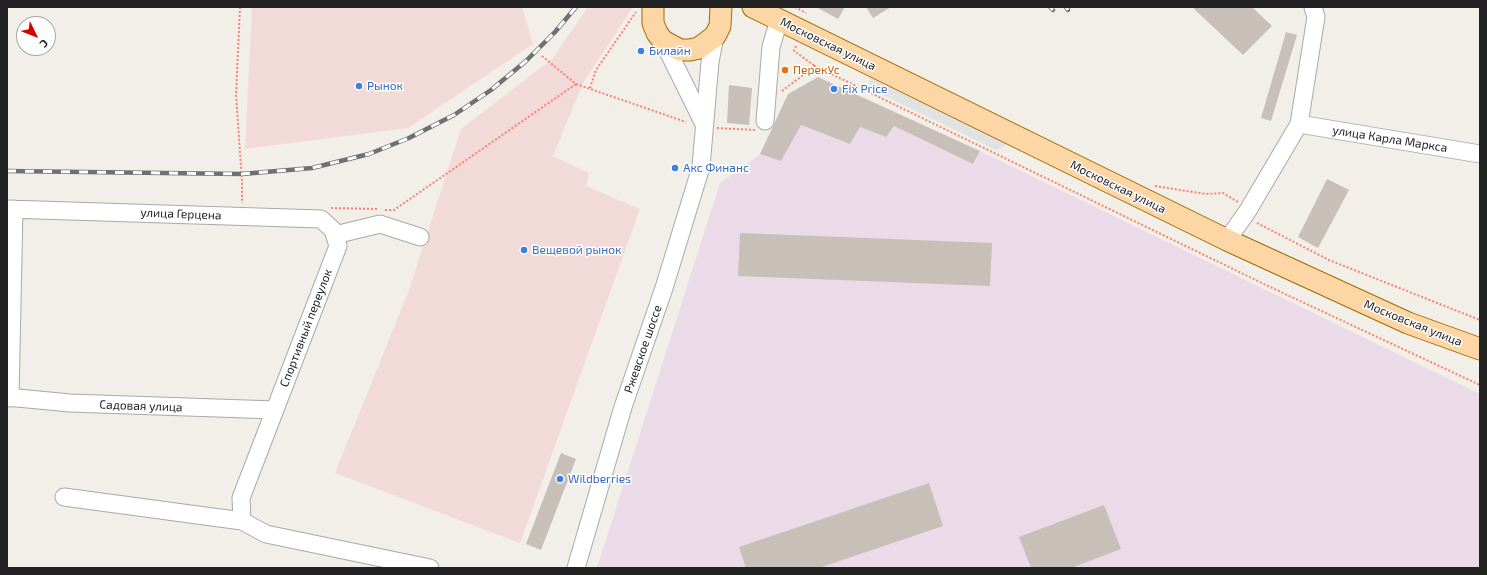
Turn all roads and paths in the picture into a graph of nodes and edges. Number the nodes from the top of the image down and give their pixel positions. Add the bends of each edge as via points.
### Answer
1 (240, 7) edge
2 (639, 7) edge
3 (653, 7) edge
4 (721, 7) edge
5 (1313, 7) edge
6 (772, 12) edge
7 (810, 16) dead end
8 (716, 35) junction
9 (663, 41) junction
10 (542, 56) dead end
11 (576, 84) junction
12 (590, 88) junction
13 (781, 95) dead end
14 (1299, 124) junction
15 (761, 126) joint
16 (705, 128) junction
17 (1480, 154) edge
18 (1148, 184) dead end
19 (242, 205) dead end
20 (330, 208) dead end
21 (10, 209) edge
22 (1247, 212) junction
23 (420, 237) dead end
24 (337, 240) junction
25 (1227, 240) junction
26 (1480, 320) edge
27 (1480, 349) edge
28 (1480, 384) edge
29 (9, 397) edge
30 (275, 410) junction
31 (64, 497) dead end
32 (242, 521) junction
33 (430, 568) edge
34 (576, 568) edge

1 - 19 path via 236,95
2 - 12 path via 596,70
3 - 9 main road via 653,23
4 - 8 main road via 722,17
5 - 14 street via 1316,17
6 - 7 path
6 - 8 main road via 736,18
6 - 15 street via 771,47
6 - 25 main road, Московская улица
8 - 9 main road via 708,43 690,50 676,48
8 - 16 street, Ржевское шоссе via 710,62
9 - 16 street
10 - 11 path
11 - 12 path
11 - 20 path via 394,210
12 - 16 path
13 - 28 path via 784,88 815,66 1268,286
14 - 17 street, улица Карла Маркса
14 - 22 street
15 - 16 path
16 - 34 street, Ржевское шоссе via 701,167 664,288 623,407
18 - 22 path via 1206,194 1223,193 1239,203
21 - 24 street, улица Герцена via 321,219 333,230
21 - 29 street
22 - 25 street
22 - 26 path via 1255,222 1329,260
23 - 24 street via 380,224
24 - 30 street, Спортивный переулок
25 - 27 main road, Московская улица via 1408,323
29 - 30 street, Садовая улица via 70,403
30 - 32 street, Спортивный переулок via 241,498
31 - 32 street
32 - 33 street via 266,534

